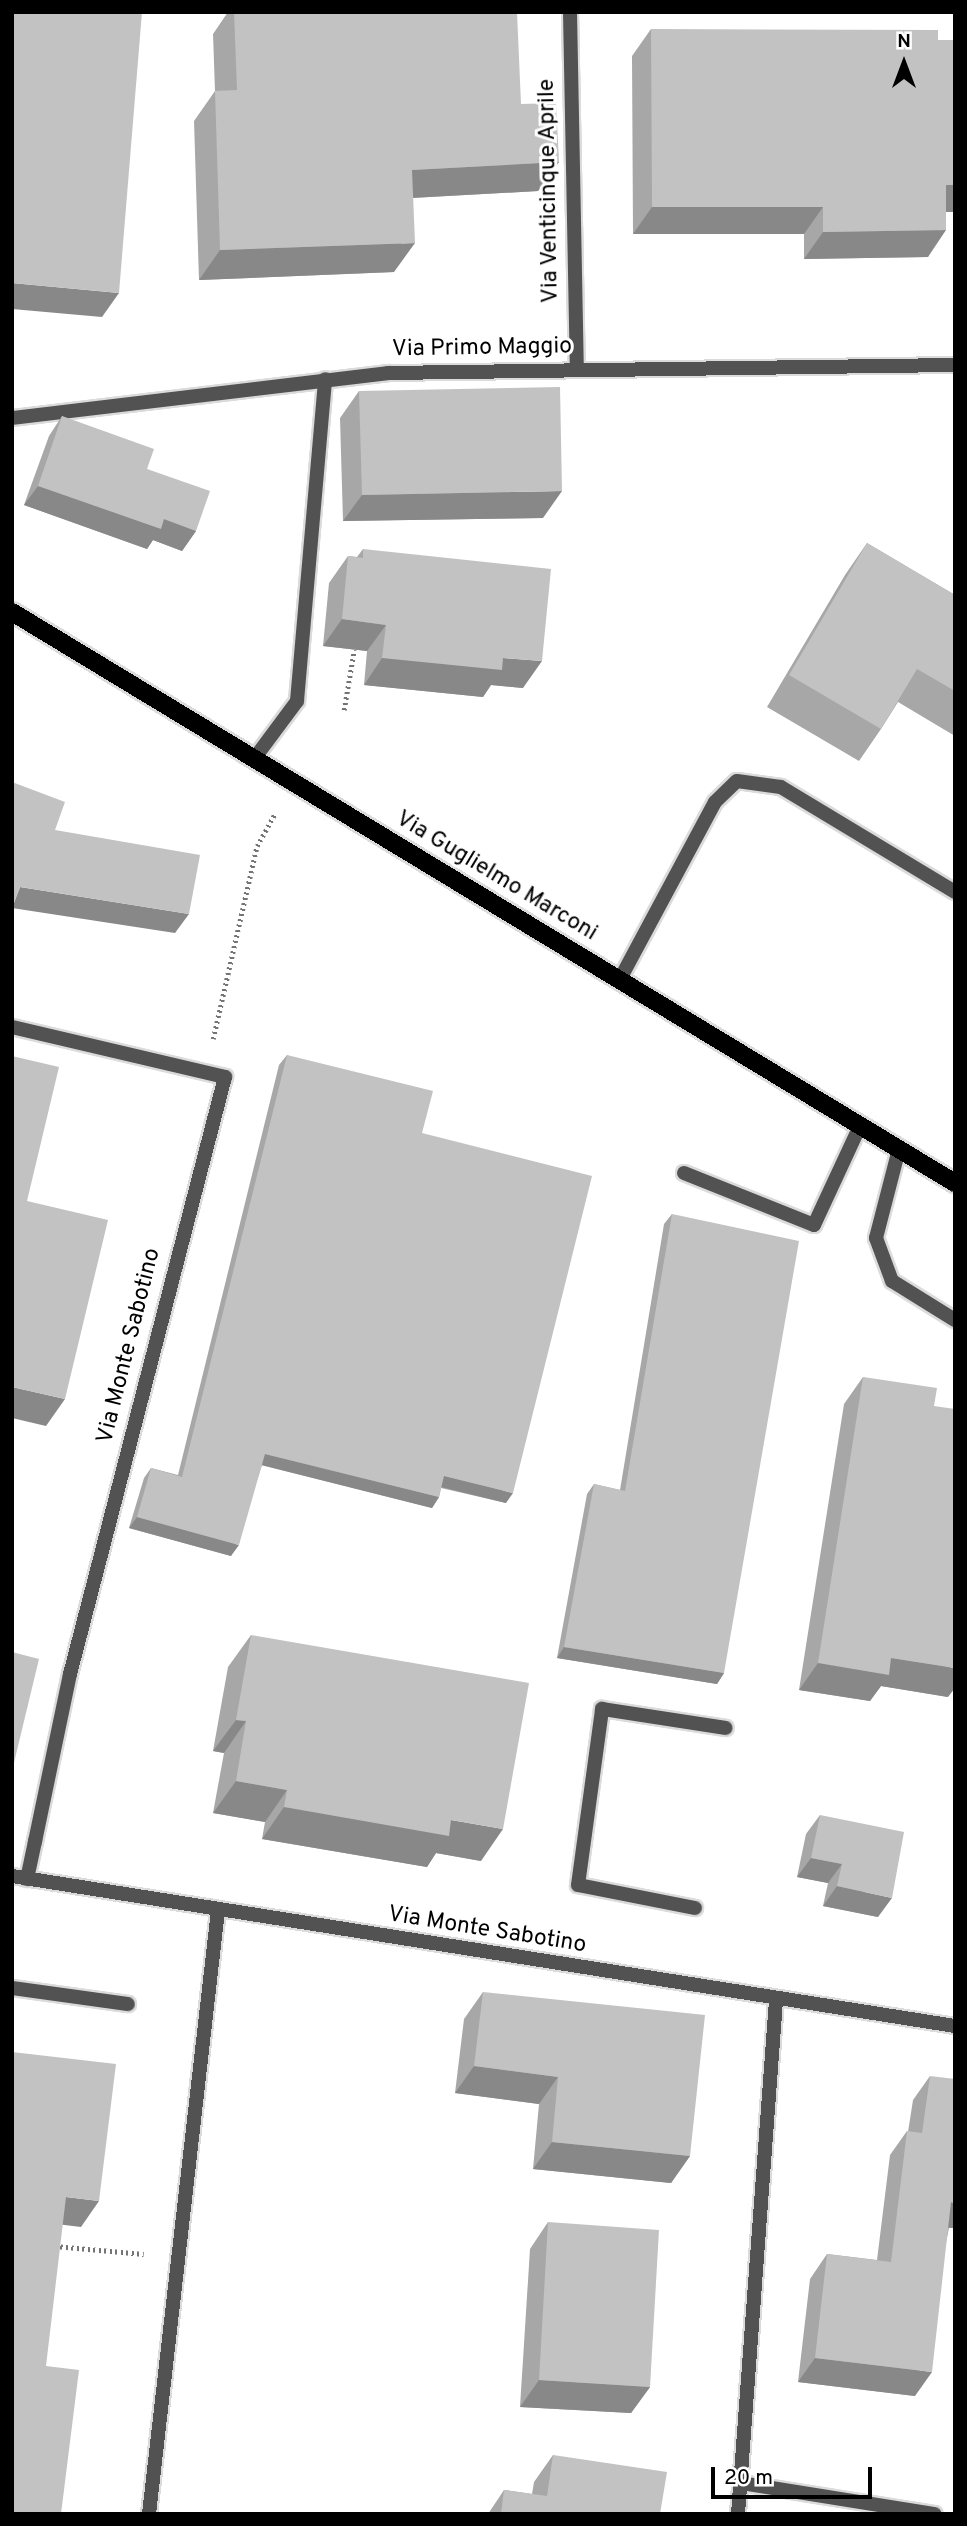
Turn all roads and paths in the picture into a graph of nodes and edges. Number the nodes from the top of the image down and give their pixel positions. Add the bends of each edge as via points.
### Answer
1 (570, 12) edge
2 (955, 365) edge
3 (578, 369) junction
4 (325, 379) junction
5 (12, 418) edge
6 (12, 612) edge
7 (354, 650) edge
8 (344, 710) dead end
9 (254, 760) junction
10 (291, 782) junction
11 (955, 892) edge
12 (619, 981) junction
13 (12, 1027) edge
14 (212, 1037) dead end
15 (860, 1126) junction
16 (899, 1149) junction
17 (684, 1173) dead end
18 (955, 1183) edge
19 (955, 1320) edge
20 (726, 1728) dead end
21 (12, 1877) edge
22 (27, 1879) junction
23 (695, 1908) dead end
24 (218, 1910) junction
25 (12, 1988) edge
26 (776, 2000) junction
27 (128, 2004) dead end
28 (955, 2026) edge
29 (40, 2245) edge
30 (177, 2257) junction
31 (741, 2483) junction
32 (149, 2514) edge
33 (738, 2514) edge
34 (935, 2514) edge

1 - 3 street, Via Venticinque Aprile
2 - 3 street, Via Primo Maggio
3 - 4 street, Via Primo Maggio
4 - 5 street, Via Primo Maggio
4 - 9 street via 297,701
6 - 9 main road, Via Guglielmo Marconi
7 - 8 path
9 - 10 main road, Via Guglielmo Marconi
10 - 12 main road, Via Guglielmo Marconi
10 - 14 path via 257,846
11 - 12 street via 781,787 737,781 715,802
12 - 15 main road, Via Guglielmo Marconi
13 - 22 street, Via Monte Sabotino via 225,1077 70,1674
15 - 16 main road, Via Guglielmo Marconi
15 - 17 street via 814,1225
16 - 18 main road, Via Guglielmo Marconi
16 - 19 street via 876,1238 892,1281
20 - 23 street via 602,1709 578,1885
21 - 22 street, Via Monte Sabotino
22 - 24 street, Via Monte Sabotino
24 - 26 street, Via Monte Sabotino
24 - 30 street
25 - 27 street
26 - 28 street, Via Monte Sabotino
26 - 31 street
29 - 30 path
30 - 32 street
31 - 33 street
31 - 34 street

